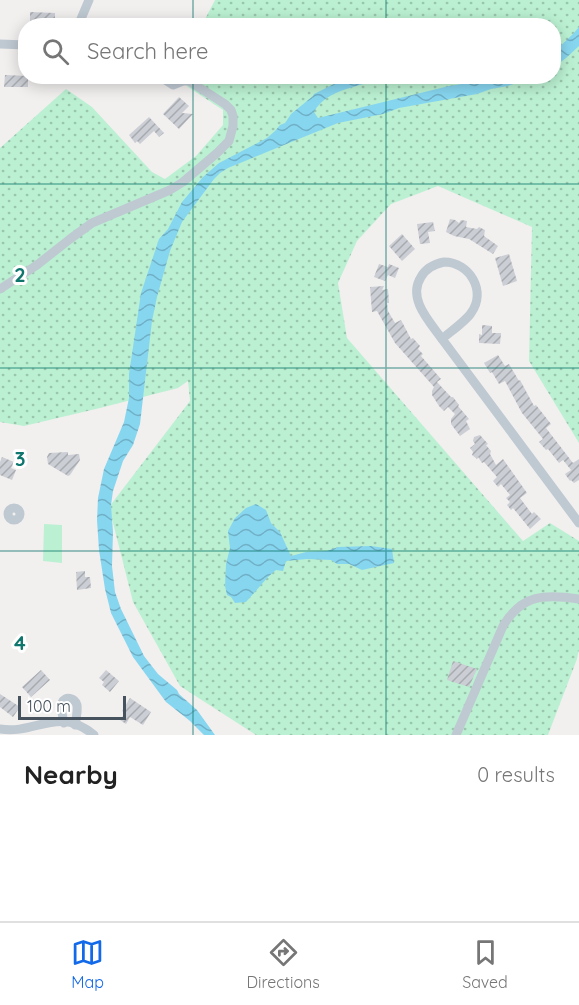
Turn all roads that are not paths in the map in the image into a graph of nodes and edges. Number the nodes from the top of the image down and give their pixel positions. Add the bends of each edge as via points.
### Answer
1 (90, 0) edge
2 (84, 18) edge
3 (0, 44) edge
4 (18, 45) edge
5 (194, 84) edge
6 (0, 289) edge
7 (442, 339) junction
8 (579, 523) edge
9 (579, 599) edge
10 (64, 723) junction
11 (75, 725) junction
12 (5, 732) edge
13 (94, 735) edge
14 (456, 735) edge

1 - 2 street
3 - 4 street
5 - 6 street via 231,110 233,126 229,141 183,182 92,223
7 - 7 street via 422,310 416,292 426,269 449,262 467,271 475,282 477,295 471,314
7 - 8 street
9 - 14 street via 530,600 510,614
10 - 11 street
10 - 11 street via 62,703 69,698 76,703
10 - 12 street via 28,734
11 - 13 street

